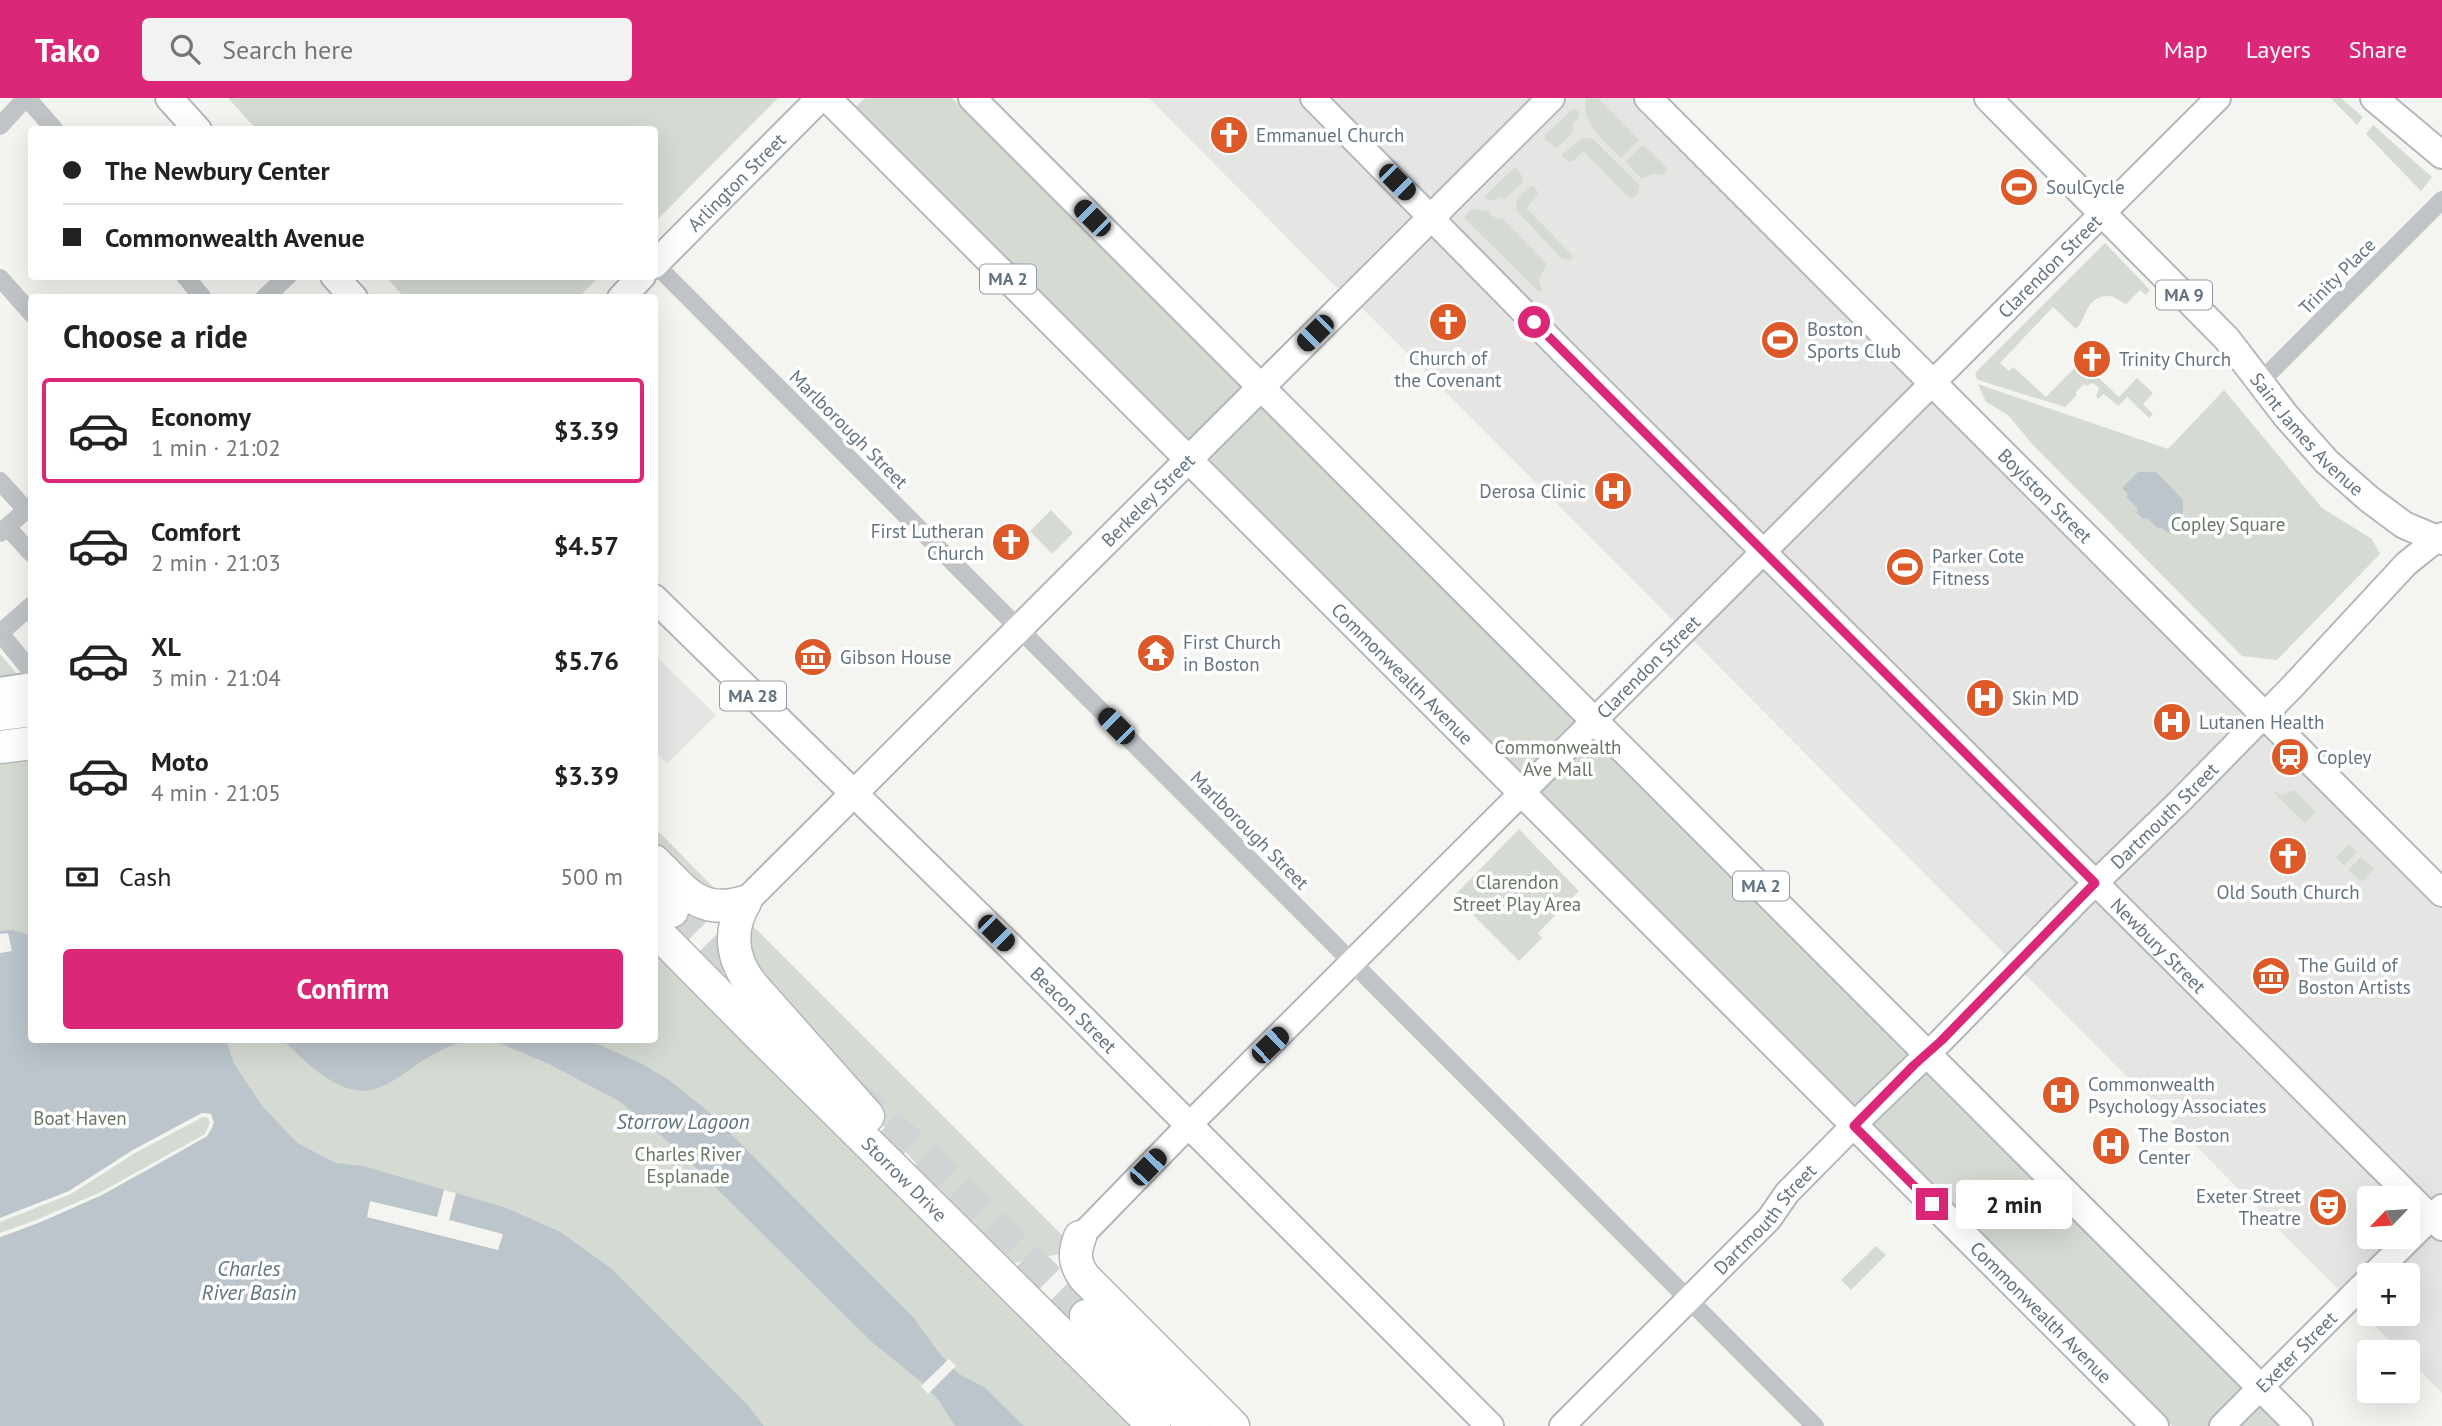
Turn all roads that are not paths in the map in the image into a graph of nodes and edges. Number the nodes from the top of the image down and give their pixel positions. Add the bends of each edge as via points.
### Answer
1 (27, 98) edge
2 (169, 98) edge
3 (820, 98) edge
4 (827, 98) edge
5 (972, 98) edge
6 (1313, 98) edge
7 (1551, 98) edge
8 (1648, 98) edge
9 (1988, 98) edge
10 (2218, 98) edge
11 (2374, 98) edge
12 (0, 126) edge
13 (52, 126) edge
14 (194, 126) edge
15 (2442, 155) edge
16 (2442, 200) edge
17 (2102, 213) junction
18 (1430, 218) junction
19 (658, 261) edge
20 (658, 267) edge
21 (0, 278) edge
22 (188, 280) edge
23 (284, 280) edge
24 (338, 280) edge
25 (638, 280) edge
26 (200, 294) edge
27 (268, 294) edge
28 (350, 294) edge
29 (625, 294) edge
30 (28, 310) edge
31 (2261, 381) junction
32 (1933, 382) junction
33 (1261, 387) junction
34 (1188, 459) junction
35 (0, 481) edge
36 (28, 506) edge
37 (28, 508) edge
38 (3, 530) edge
39 (2441, 540) edge
40 (28, 551) edge
41 (1763, 551) junction
42 (658, 602) edge
43 (28, 608) edge
44 (1018, 629) junction
45 (0, 633) edge
46 (28, 666) edge
47 (28, 686) edge
48 (0, 691) edge
49 (28, 710) edge
50 (0, 714) edge
51 (2265, 715) junction
52 (1595, 720) junction
53 (28, 744) edge
54 (0, 747) edge
55 (853, 792) junction
56 (1522, 794) junction
57 (658, 865) edge
58 (2095, 883) junction
59 (2442, 893) edge
60 (745, 902) junction
61 (660, 911) edge
62 (1353, 963) junction
63 (1927, 1053) junction
64 (1189, 1125) junction
65 (1854, 1126) junction
66 (2438, 1217) edge
67 (1080, 1237) joint
68 (2387, 1263) edge
69 (996, 1268) junction
70 (2357, 1291) edge
71 (1687, 1298) junction
72 (1086, 1316) tunnel mouth
73 (2260, 1387) junction
74 (1154, 1426) edge
75 (1194, 1426) edge
76 (1233, 1426) edge
77 (1490, 1426) edge
78 (1562, 1426) edge
79 (1815, 1426) edge
80 (2155, 1426) edge
81 (2221, 1426) edge
82 (2299, 1426) edge

1 - 12 street
1 - 13 street
2 - 14 main road
3 - 19 main road, Arlington Street
4 - 34 main road, Commonwealth Avenue / MA 2
5 - 33 main road, MA 2
6 - 18 main road, Newbury Street
7 - 18 main road, Berkeley Street
8 - 32 main road, Boylston Street
9 - 17 main road, Saint James Avenue
10 - 17 main road, Clarendon Street
11 - 15 main road
16 - 31 street, Trinity Place
17 - 31 main road, Saint James Avenue / MA 9 via 2227,339
17 - 32 main road, Clarendon Street
18 - 33 main road, Berkeley Street
18 - 41 main road, Newbury Street
20 - 44 street, Marlborough Street
21 - 30 street
22 - 26 street
23 - 27 street
24 - 28 main road
25 - 29 main road
31 - 39 main road, Saint James Avenue / MA 9 via 2306,439 2354,487 2404,525
32 - 41 main road, Clarendon Street
32 - 51 main road, Boylston Street
33 - 34 main road, Berkeley Street
33 - 52 main road, MA 2
34 - 44 main road, Berkeley Street
34 - 56 main road, Commonwealth Avenue / MA 2
35 - 36 street
37 - 38 street
38 - 40 street
39 - 51 main road, Dartmouth Street via 2406,564
41 - 52 main road, Clarendon Street
41 - 58 main road, Newbury Street
42 - 55 main road, Beacon Street / MA 28
43 - 45 street
44 - 55 main road, Berkeley Street
44 - 62 street, Marlborough Street
45 - 46 street
47 - 48 main road
49 - 50 highway
51 - 58 main road, Dartmouth Street
51 - 59 main road, Boylston Street
52 - 56 main road, Clarendon Street
52 - 63 main road, MA 2
53 - 54 highway
55 - 60 main road, Berkeley Street
55 - 64 main road, Beacon Street / MA 28
56 - 62 main road, Clarendon Street
56 - 65 main road, Commonwealth Avenue / MA 2
57 - 60 highway via 698,902 717,907
58 - 63 main road, Dartmouth Street
58 - 66 main road, Newbury Street
60 - 69 highway via 733,939 746,976 954,1213
61 - 69 highway, Storrow Drive via 757,1034
62 - 64 main road, Clarendon Street
62 - 71 street, Marlborough Street
63 - 65 main road, Dartmouth Street
63 - 73 main road, MA 2
64 - 67 main road, Clarendon Street
64 - 77 main road, Beacon Street
65 - 71 main road, Dartmouth Street via 1787,1193 1769,1219
65 - 80 main road, Commonwealth Avenue / MA 2
66 - 68 main road, Exeter Street
67 - 76 highway via 1075,1253 1084,1277
69 - 74 highway, Storrow Drive
70 - 73 main road, Exeter Street
71 - 78 main road, Dartmouth Street
71 - 79 street, Marlborough Street
72 - 75 highway
73 - 81 main road, Exeter Street
73 - 82 main road, MA 2

